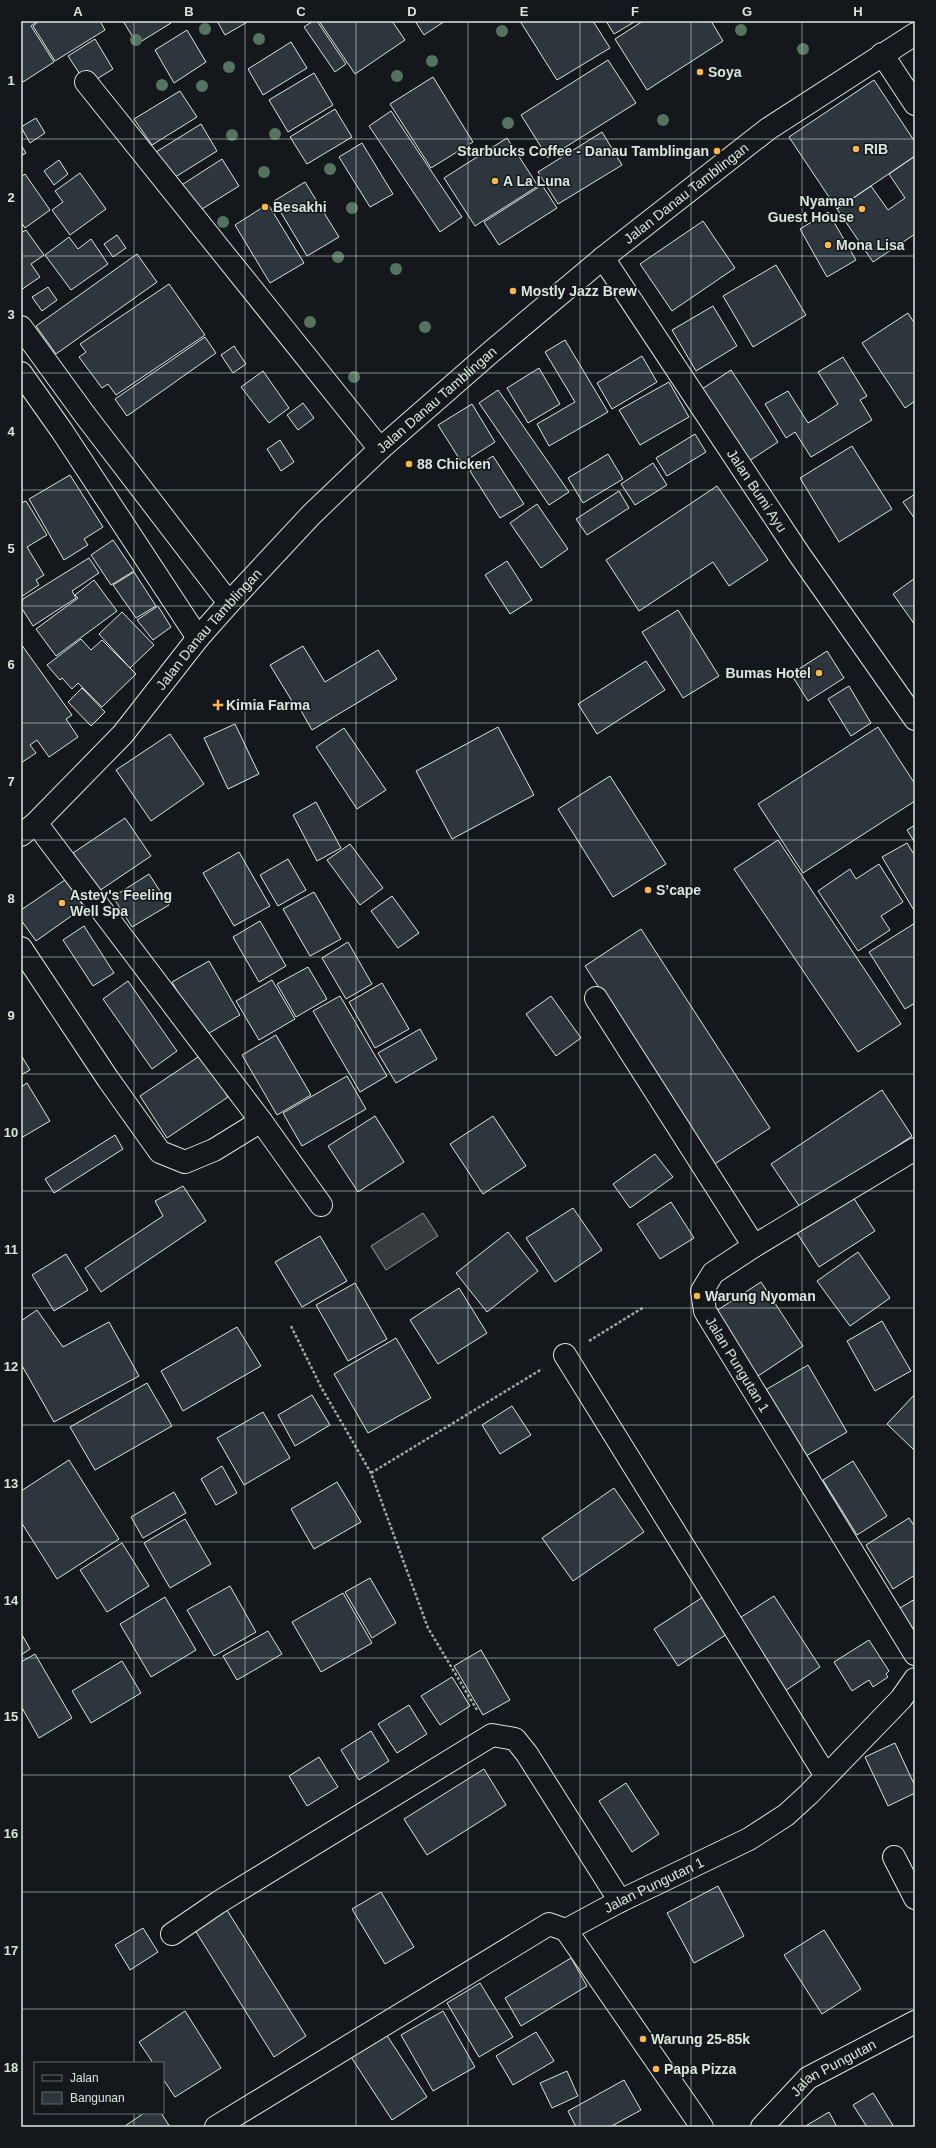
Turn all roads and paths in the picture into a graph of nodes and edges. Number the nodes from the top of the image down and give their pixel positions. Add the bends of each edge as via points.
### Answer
1 (915, 34) edge
2 (882, 54) junction
3 (86, 82) dead end
4 (915, 104) edge
5 (603, 258) junction
6 (24, 337) edge
7 (21, 373) edge
8 (85, 415) junction
9 (62, 431) junction
10 (380, 449) junction
11 (229, 603) junction
12 (198, 638) junction
13 (915, 720) edge
14 (29, 829) edge
15 (21, 948) edge
16 (596, 998) dead end
17 (261, 1121) junction
18 (915, 1149) edge
19 (321, 1205) dead end
20 (754, 1246) junction
21 (644, 1307) dead end
22 (290, 1326) dead end
23 (565, 1355) junction
24 (371, 1473) junction
25 (915, 1654) edge
26 (915, 1679) edge
27 (492, 1735) junction
28 (826, 1776) junction
29 (894, 1857) dead end
30 (915, 1898) edge
31 (620, 1901) junction
32 (566, 1930) junction
33 (172, 1934) dead end
34 (915, 2022) edge
35 (216, 2127) edge
36 (702, 2127) edge
37 (762, 2127) edge

1 - 2 street, Jalan Danau Tamblingan
2 - 4 street
2 - 5 street, Jalan Danau Tamblingan via 768,129
3 - 10 street
5 - 10 street, Jalan Danau Tamblingan
5 - 13 street, Jalan Bumi Ayu via 799,554
6 - 8 street
7 - 9 street
8 - 9 street
8 - 11 street
9 - 12 street
10 - 11 street, Jalan Danau Tamblingan via 311,515
11 - 12 street, Jalan Danau Tamblingan
12 - 14 street, Jalan Danau Tamblingan via 123,734
14 - 17 street
15 - 17 street via 160,1152 185,1162 214,1150
16 - 20 street
17 - 19 street
18 - 20 street, Jalan Pungutan 1
20 - 25 street, Jalan Pungutan 1 via 713,1273 702,1291 706,1311
21 - 23 path
22 - 24 path via 321,1387
23 - 24 path
23 - 28 street
24 - 27 path via 428,1628
26 - 28 street, Jalan Pungutan 1 via 900,1699
27 - 31 street via 515,1739 527,1754
27 - 33 street via 226,1898
28 - 31 street, Jalan Pungutan 1 via 786,1815 749,1839
29 - 30 street
31 - 32 street, Jalan Pungutan 1
32 - 35 street via 549,1924
32 - 36 street
34 - 37 street, Jalan Pungutan via 808,2078

